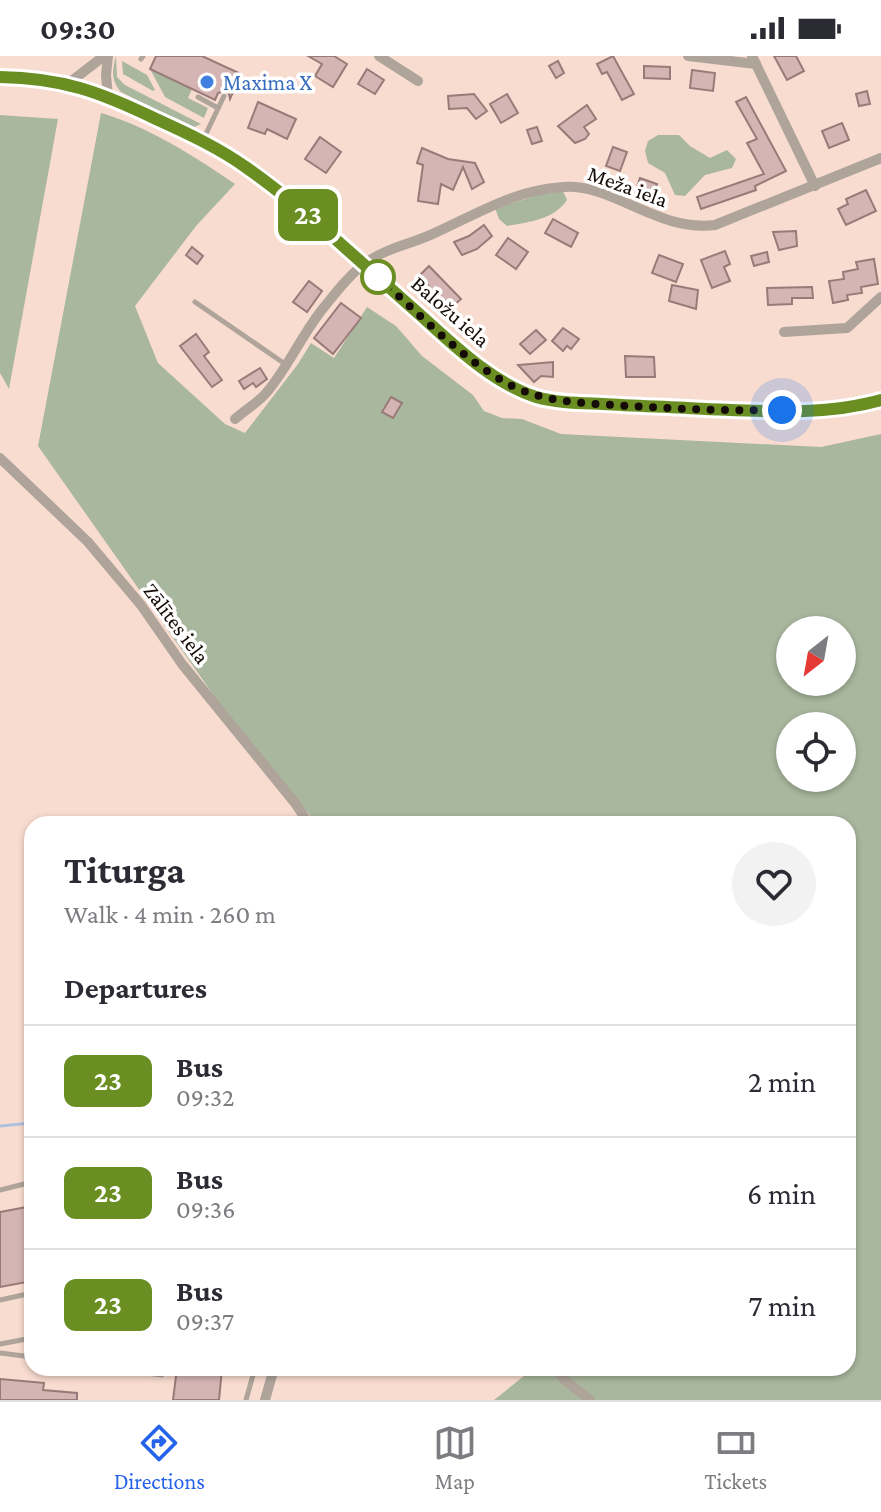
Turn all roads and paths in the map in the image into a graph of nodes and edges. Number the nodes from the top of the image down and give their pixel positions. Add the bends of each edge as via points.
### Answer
1 (106, 56) edge
2 (379, 56) edge
3 (688, 56) edge
4 (754, 60) edge
5 (0, 77) edge
6 (418, 81) dead end
7 (69, 83) junction
8 (224, 96) dead end
9 (108, 97) junction
10 (198, 97) dead end
11 (218, 108) junction
12 (203, 141) junction
13 (881, 158) edge
14 (815, 186) junction
15 (364, 264) junction
16 (881, 297) edge
17 (195, 302) dead end
18 (784, 332) dead end
19 (285, 364) junction
20 (881, 401) edge
21 (235, 419) dead end
22 (0, 458) edge
23 (304, 816) edge
24 (24, 1184) edge
25 (0, 1190) edge
26 (24, 1295) edge
27 (0, 1300) edge
28 (24, 1340) edge
29 (0, 1344) edge
30 (0, 1353) edge
31 (24, 1356) edge
32 (253, 1376) edge
33 (272, 1376) edge
34 (561, 1376) edge
35 (246, 1400) edge
36 (265, 1400) edge
37 (590, 1400) edge

1 - 7 street
1 - 9 street
2 - 6 street
3 - 4 street
4 - 14 street
5 - 7 main road, Baložu iela
7 - 9 main road, Baložu iela
8 - 11 lane
9 - 12 main road, Baložu iela
10 - 11 lane
11 - 12 lane
12 - 15 main road, Baložu iela via 245,166
13 - 14 street, Meža iela
14 - 15 street, Meža iela via 702,227 672,223 588,190 551,188 482,209
15 - 19 street via 324,307
15 - 20 main road, Baložu iela via 478,364 537,397 752,410
16 - 18 street via 847,328
17 - 19 lane
19 - 21 street via 267,392
22 - 23 street, Zālītes iela via 88,542
24 - 25 lane
26 - 27 lane
28 - 29 lane
30 - 31 lane
32 - 35 lane
33 - 36 street
34 - 37 street

